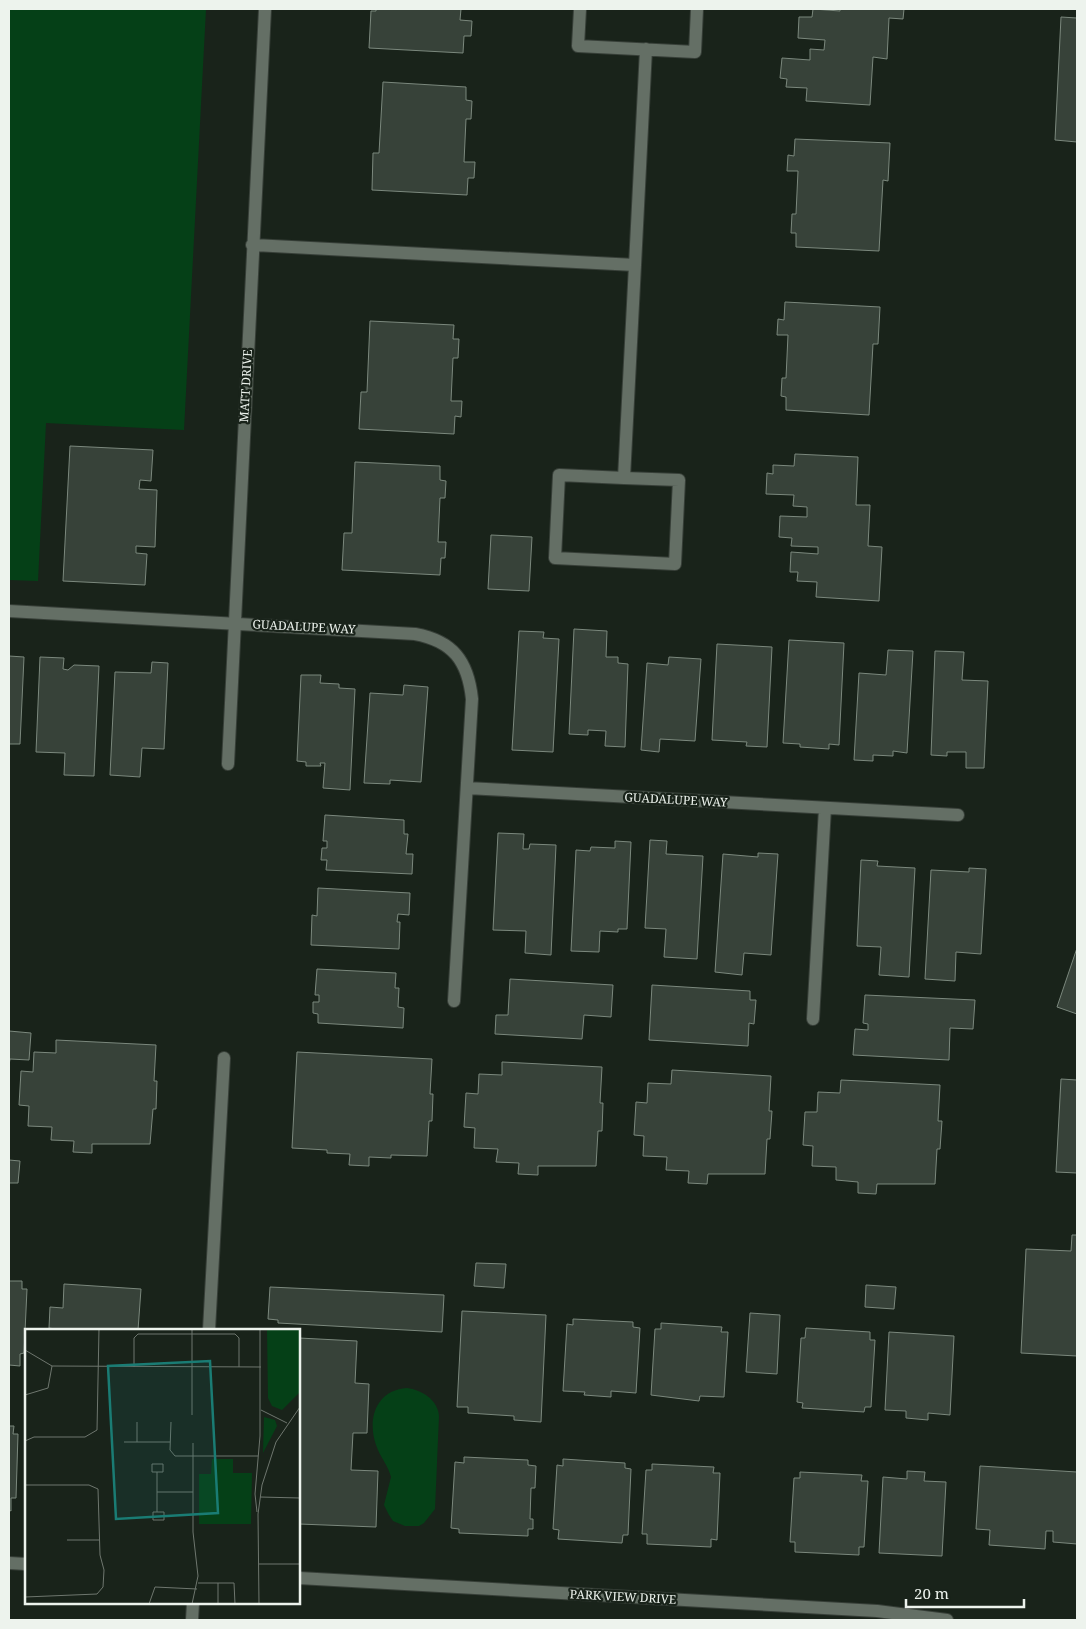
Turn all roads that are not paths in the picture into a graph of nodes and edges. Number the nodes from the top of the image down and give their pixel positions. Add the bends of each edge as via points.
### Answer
1 (264, 9) edge
2 (580, 9) edge
3 (697, 9) edge
4 (646, 49) junction
5 (252, 245) junction
6 (635, 265) junction
7 (624, 478) junction
8 (9, 611) edge
9 (236, 624) junction
10 (228, 764) dead end
11 (467, 788) junction
12 (824, 808) junction
13 (958, 815) dead end
14 (454, 1001) dead end
15 (814, 1019) dead end
16 (224, 1058) dead end
17 (209, 1329) edge
18 (9, 1563) edge
19 (25, 1564) edge
20 (300, 1578) edge
21 (193, 1604) edge
22 (812, 1614) edge
23 (192, 1620) edge
24 (947, 1620) edge

1 - 5 street, MATT DRIVE
2 - 4 street via 578,46
3 - 4 street via 695,52
4 - 6 street
5 - 6 street
5 - 9 street, MATT DRIVE
6 - 7 street
7 - 7 street via 559,475 555,558 676,564 679,480
8 - 9 street, GUADALUPE WAY
9 - 10 street, MATT DRIVE
9 - 11 street, GUADALUPE WAY via 415,634 442,642 462,662 471,687
11 - 12 street, GUADALUPE WAY
11 - 14 street, GUADALUPE WAY
12 - 13 street, GUADALUPE WAY
12 - 15 street
16 - 17 street
18 - 19 street
20 - 22 street, PARK VIEW DRIVE
21 - 23 street
22 - 24 street, PARK VIEW DRIVE via 877,1612

